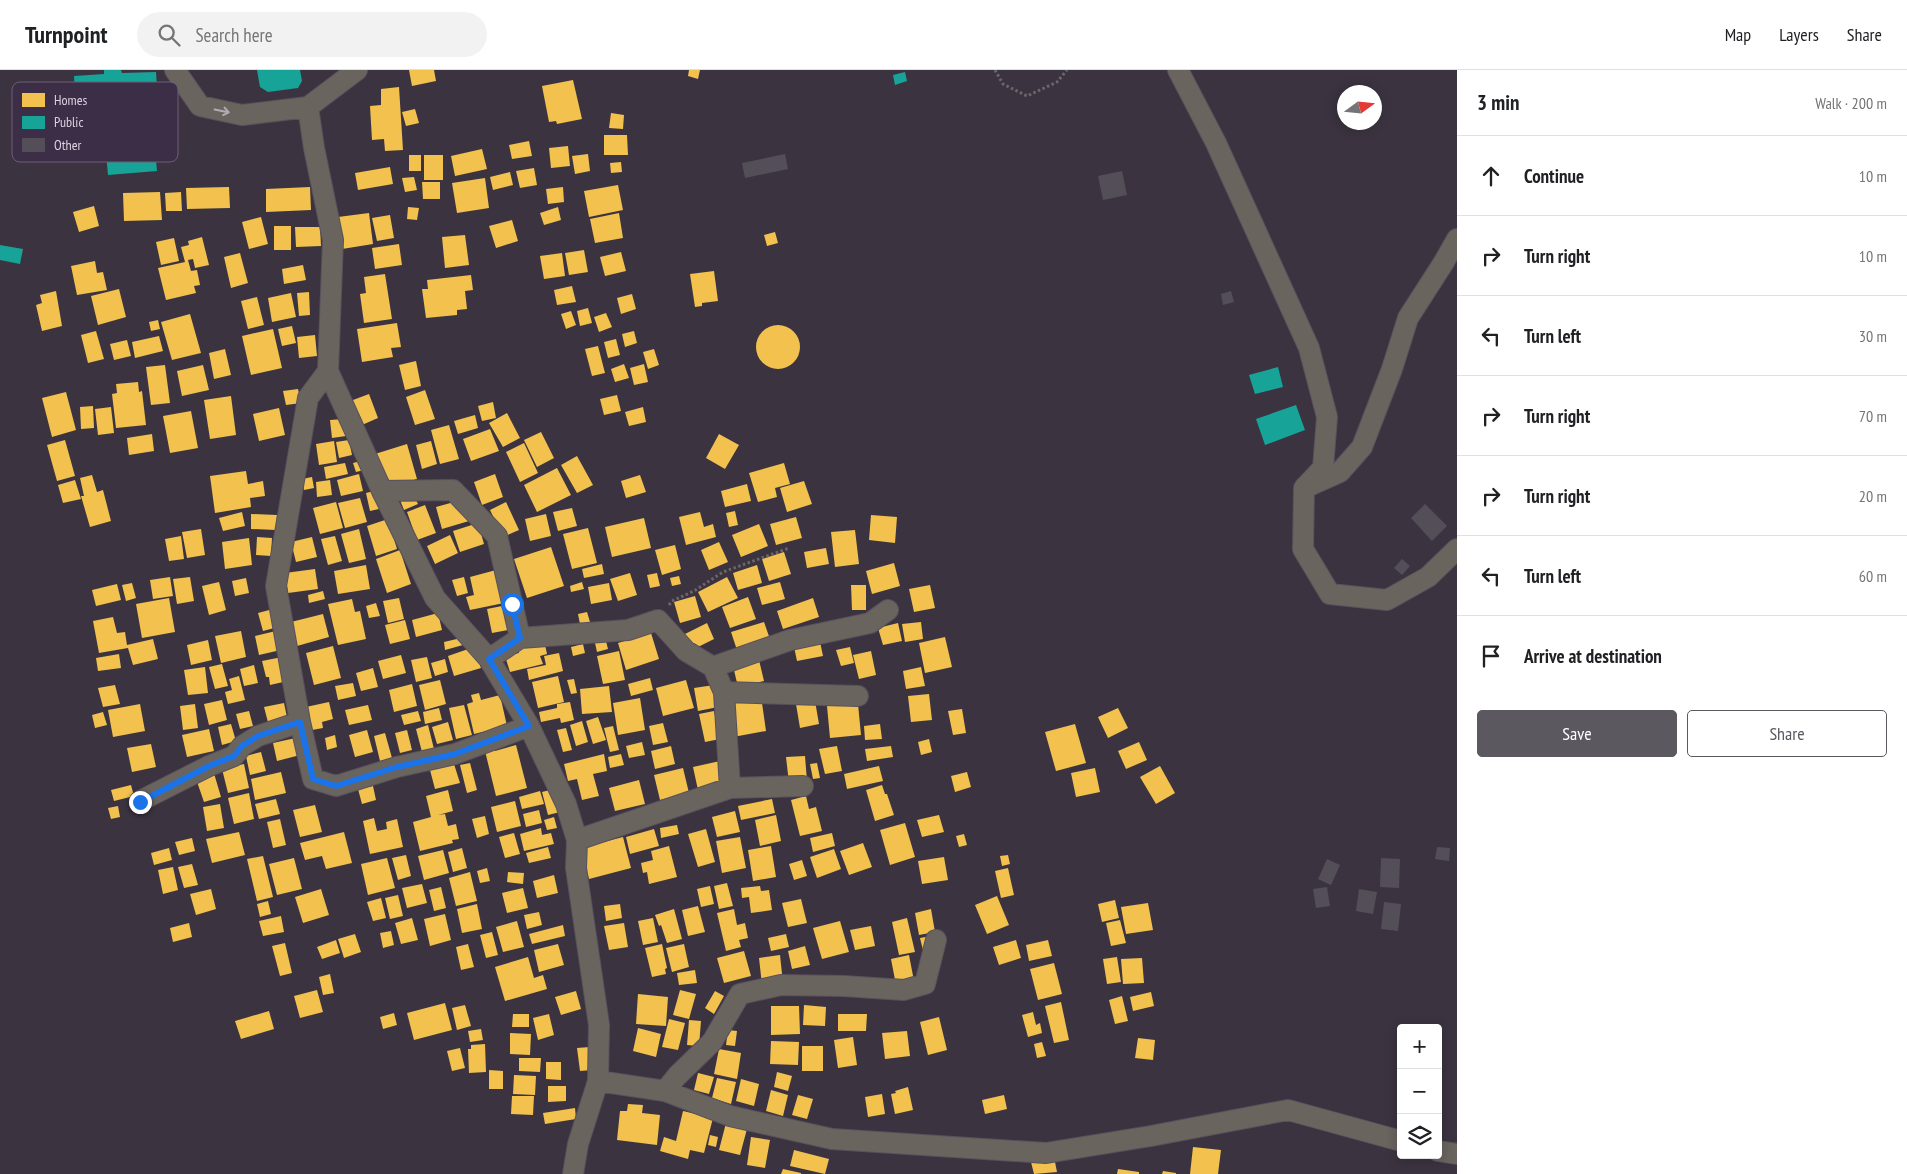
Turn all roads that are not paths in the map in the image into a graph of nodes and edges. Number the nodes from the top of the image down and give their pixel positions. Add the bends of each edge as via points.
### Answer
1 (175, 70) edge
2 (357, 70) edge
3 (1178, 70) edge
4 (308, 107) junction
5 (1457, 239) edge
6 (328, 371) junction
7 (1304, 488) junction
8 (382, 491) junction
9 (1457, 549) edge
10 (888, 610) dead end
11 (520, 638) junction
12 (489, 659) junction
13 (713, 667) junction
14 (724, 692) junction
15 (858, 696) dead end
16 (300, 722) junction
17 (529, 726) junction
18 (802, 786) dead end
19 (730, 788) junction
20 (140, 802) dead end
21 (577, 840) junction
22 (936, 940) dead end
23 (598, 1081) junction
24 (664, 1091) junction
25 (1397, 1140) edge
26 (1442, 1152) edge
27 (1457, 1154) edge
28 (573, 1174) edge

1 -> 4 street via 200,106 242,115
2 - 4 street
3 - 7 street via 1216,143 1309,348 1327,417 1323,468
4 - 6 street via 333,240
5 - 7 street via 1408,318 1362,447 1340,472
6 - 8 street
6 - 16 street via 308,398 276,586
7 - 9 street via 1303,550 1330,594 1388,600 1428,577
8 - 11 street via 452,490 497,536
8 - 12 street via 435,598
10 - 13 street via 870,623 790,640
11 - 12 street
11 - 13 street via 628,630 658,620 686,650
12 - 17 street
13 - 14 street
14 - 15 street
14 - 19 street
16 - 17 street via 313,779 336,786 397,767 455,754
16 - 20 street via 258,736 242,746 234,756
17 - 21 street via 566,804
18 - 19 street
19 - 21 street
21 - 23 street via 576,868 599,1025
22 - 24 street via 925,984 904,990 781,985 740,994 712,1042
23 - 24 street
23 - 28 street via 578,1144
24 - 25 street via 730,1116 832,1139 1046,1153 1288,1110
26 - 27 street

